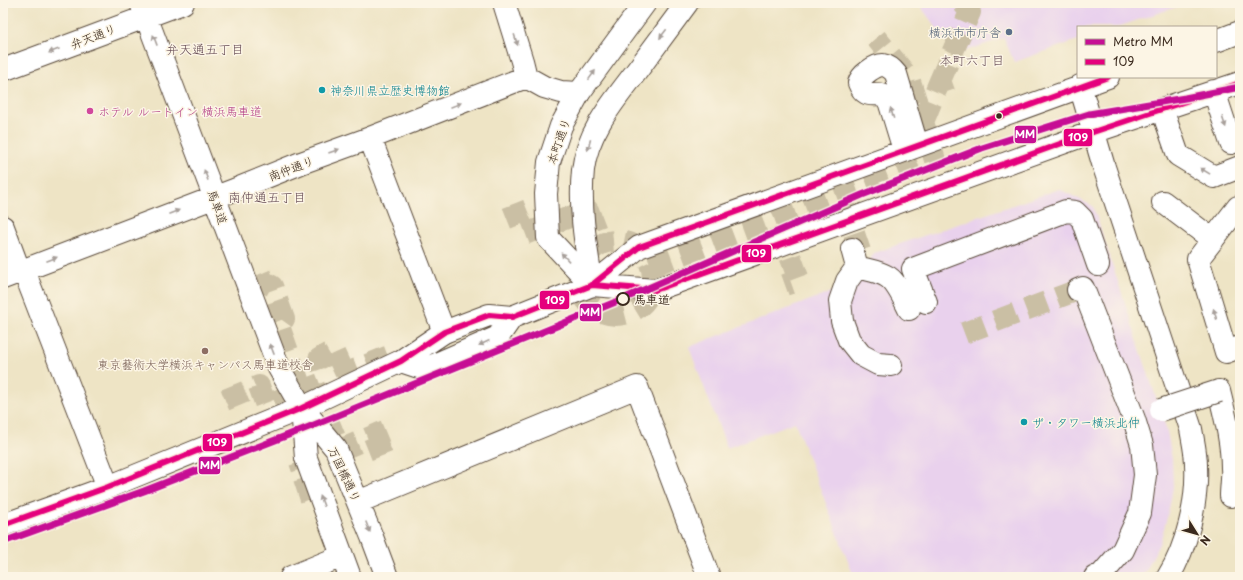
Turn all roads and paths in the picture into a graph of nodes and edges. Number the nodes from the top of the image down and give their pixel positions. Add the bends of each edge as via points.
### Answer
1 (183, 3) edge
2 (504, 3) edge
3 (645, 3) edge
4 (687, 3) edge
5 (143, 10) edge
6 (1240, 32) edge
7 (1217, 40) edge
8 (3, 70) edge
9 (526, 77) junction
10 (1105, 78) edge
11 (1240, 83) edge
12 (1080, 86) junction
13 (1214, 91) junction
14 (579, 93) junction
15 (1162, 109) junction
16 (1093, 132) junction
17 (370, 138) junction
18 (1240, 139) edge
19 (1240, 167) edge
20 (214, 197) junction
21 (1163, 202) dead end
22 (1240, 209) edge
23 (3, 227) edge
24 (1213, 240) junction
25 (1098, 265) dead end
26 (913, 269) junction
27 (12, 275) edge
28 (888, 277) junction
29 (592, 285) junction
30 (1078, 290) dead end
31 (512, 317) junction
32 (444, 332) junction
33 (1233, 349) edge
34 (401, 362) junction
35 (891, 365) dead end
36 (302, 408) junction
37 (1134, 419) junction
38 (1234, 433) edge
39 (108, 487) junction
40 (1231, 496) dead end
41 (358, 502) junction
42 (3, 524) edge
43 (342, 556) junction
44 (291, 577) edge
45 (350, 577) edge
46 (387, 577) edge
47 (710, 577) edge
48 (1095, 577) edge
49 (1168, 577) edge

1 - 5 main road, 弁天通り
2 -> 9 main road
14 -> 3 main road, 本町通り
4 -> 29 main road via 607,110 591,138 583,168 581,199
5 -> 8 main road, 弁天通り
20 -> 5 main road, 馬車道
6 - 7 main road
9 - 14 main road via 544,87 561,92
17 -> 9 main road, 南仲通り
10 - 12 main road
11 - 13 main road
12 - 16 main road
29 -> 12 main road via 639,247
13 - 15 main road
13 -> 18 main road via 1231,142
29 -> 14 main road, 本町通り via 548,238 546,194 549,162 561,126
15 - 16 main road
19 -> 15 main road via 1214,177 1178,156
16 - 29 main road via 655,290
16 - 49 main road via 1191,429 1196,465 1196,495 1182,548
20 -> 17 main road, 南仲通り
17 - 32 main road
27 -> 20 main road, 南仲通り
36 -> 20 main road, 馬車道 via 279,368
21 - 24 main road
22 - 24 main road via 1238,207
23 - 27 main road via 16,262
33 -> 24 main road via 1198,259
25 - 26 main road via 1082,219 1075,212 1066,211
26 - 28 main road
26 - 28 main road via 917,305
27 - 39 main road via 28,281
28 - 35 main road via 855,258 840,302 842,321 849,340 860,355 878,364
29 - 31 main road
30 - 37 main road via 1083,288
31 - 32 main road via 489,315
31 -> 34 main road via 498,337 425,369
32 - 34 main road
34 - 36 main road
36 - 39 main road
36 - 41 main road, 万国橋通り via 336,449
43 -> 36 main road via 306,458
37 - 38 main road, bridge via 1219,391 1226,419
37 - 48 main road via 1142,445 1145,475 1140,513 1123,550 1102,574
38 - 40 main road
39 - 42 main road
41 -> 46 main road, 万国橋通り
41 - 47 main road via 637,387
43 - 44 main road
43 - 45 main road

